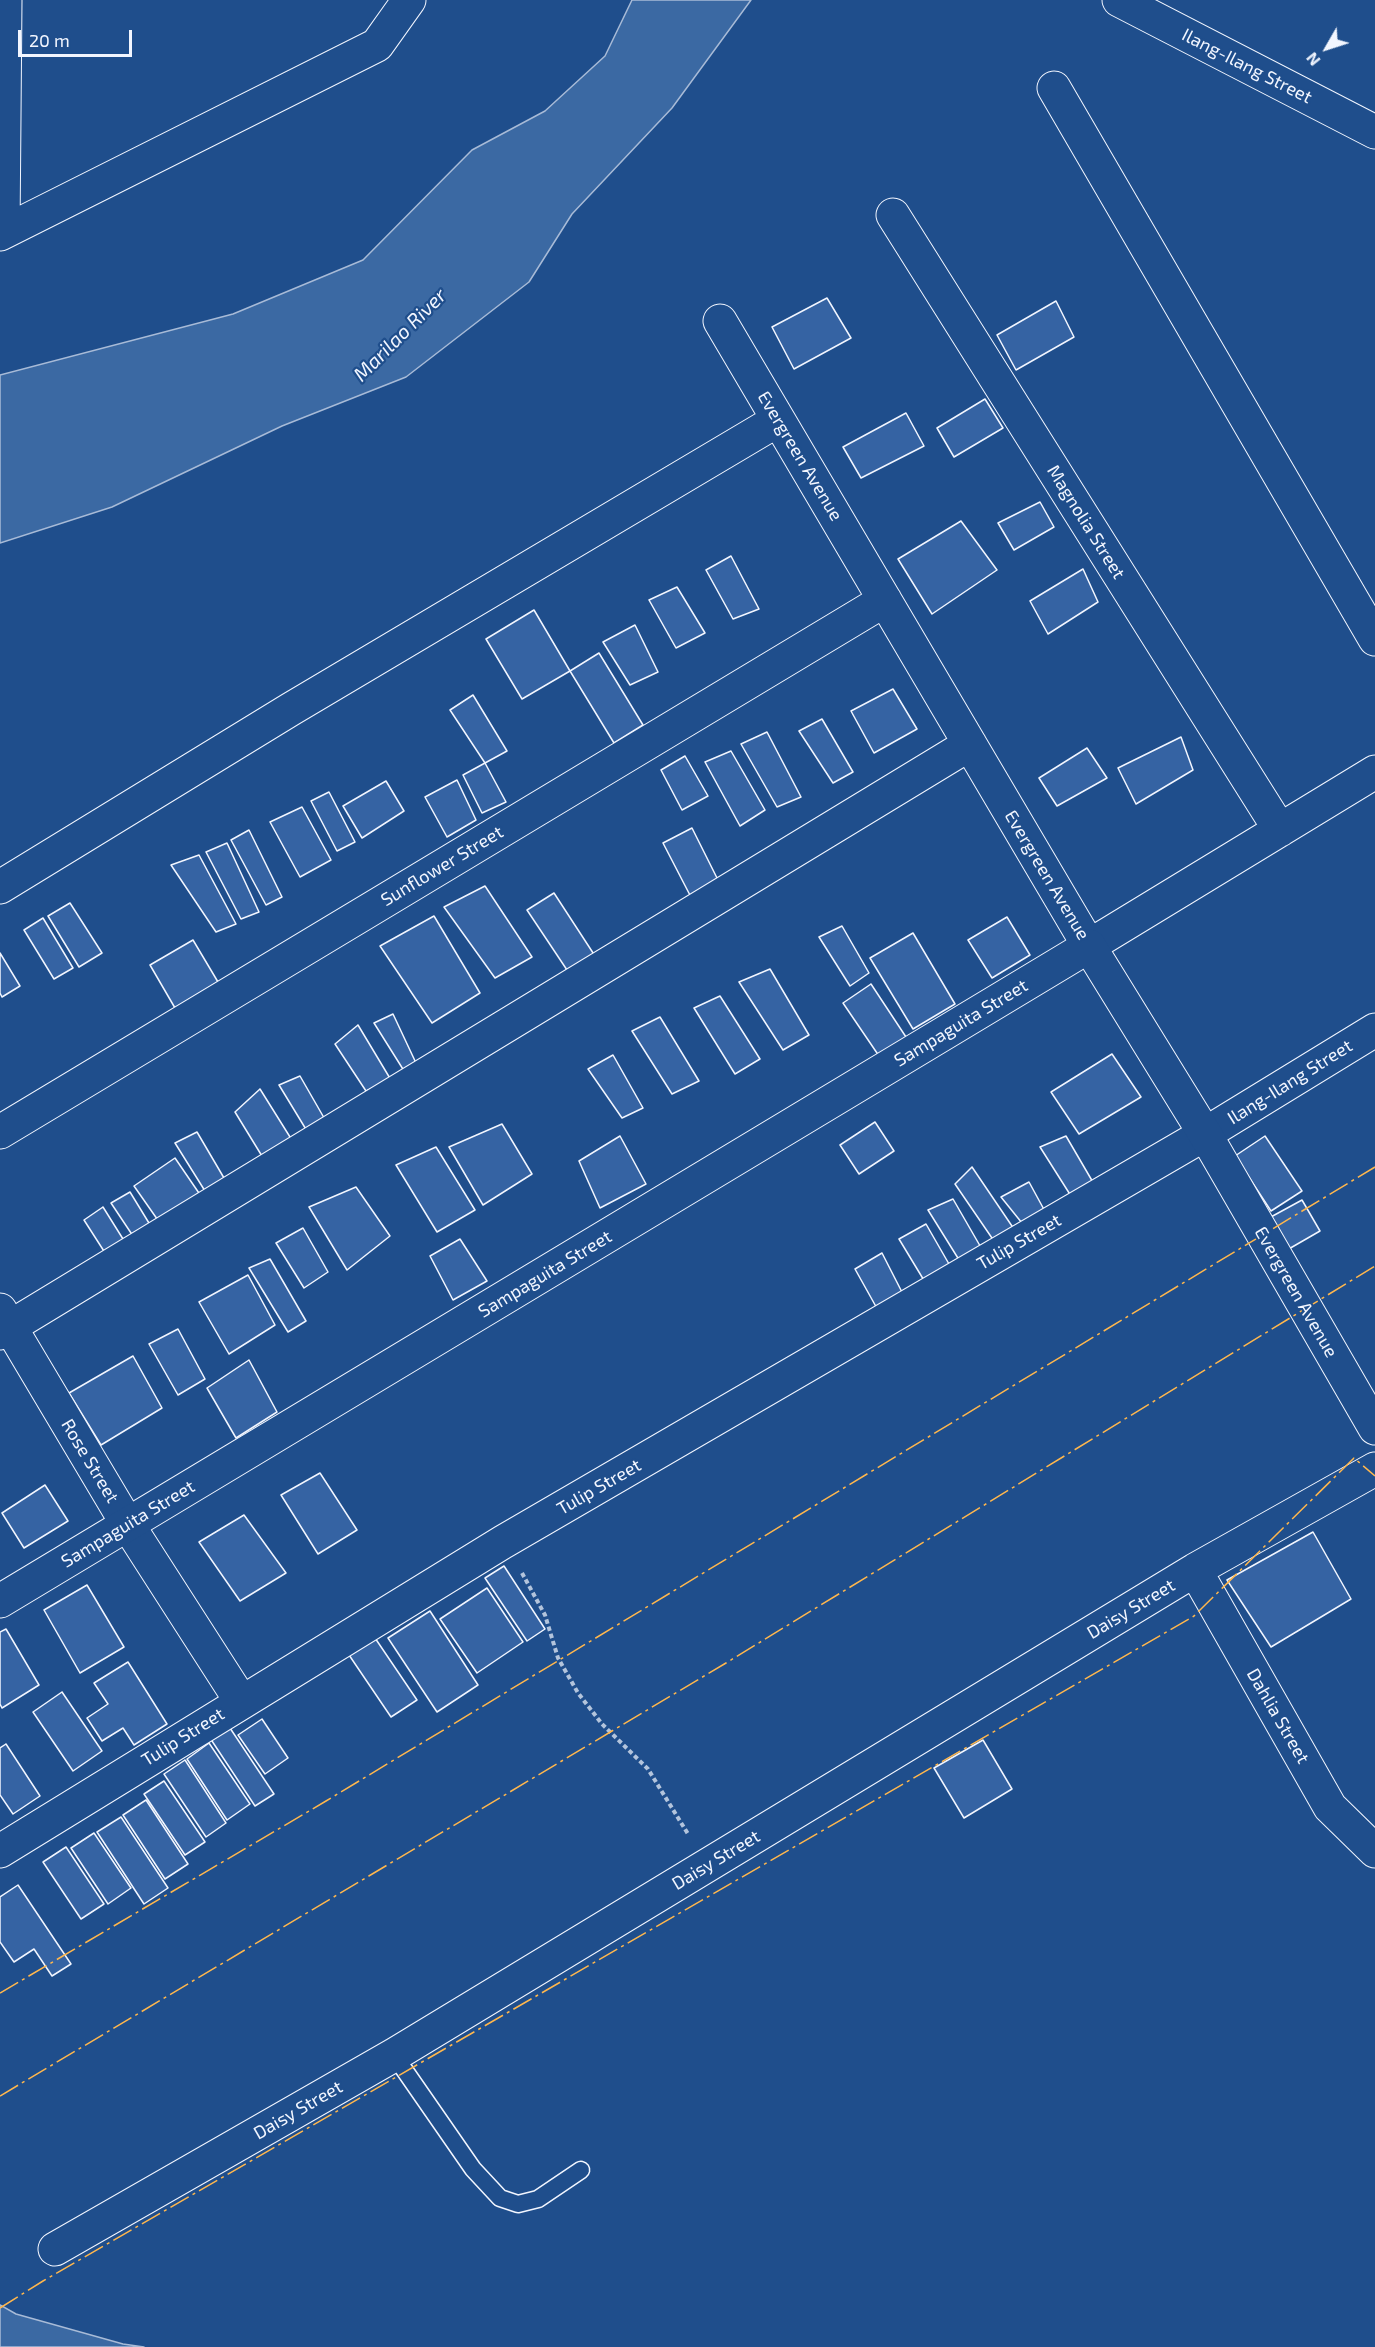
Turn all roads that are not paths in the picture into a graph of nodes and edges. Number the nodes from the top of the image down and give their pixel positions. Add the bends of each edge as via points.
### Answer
1 (5, 0) edge
2 (409, 0) edge
3 (1119, 0) edge
4 (1054, 88) dead end
5 (2, 103) edge
6 (1375, 132) edge
7 (893, 215) dead end
8 (2, 233) edge
9 (720, 321) dead end
10 (778, 420) junction
11 (885, 600) junction
12 (1375, 639) edge
13 (970, 744) junction
14 (1375, 772) edge
15 (1280, 830) junction
16 (0, 887) edge
17 (1089, 945) junction
18 (1375, 1030) edge
19 (0, 1132) edge
20 (1205, 1134) junction
21 (3, 1324) edge
22 (1375, 1428) edge
23 (1375, 1469) edge
24 (128, 1525) junction
25 (1195, 1570) junction
26 (0, 1601) edge
27 (241, 1701) junction
28 (0, 1851) edge
29 (1375, 1851) edge
30 (394, 2055) junction
31 (581, 2170) dead end
32 (55, 2249) dead end

1 - 5 street
2 - 8 street via 377,45
3 - 6 street, Ilang-Ilang Street
4 - 12 street
5 - 8 street
7 - 15 street, Magnolia Street
9 - 10 street, Evergreen Avenue
10 - 11 street, Evergreen Avenue
10 - 16 street
11 - 13 street, Evergreen Avenue
11 - 19 street, Sunflower Street
13 - 17 street, Evergreen Avenue
13 - 21 street
14 - 15 street, Sampaguita Street
15 - 17 street, Sampaguita Street
17 - 20 street, Evergreen Avenue
17 - 24 street, Sampaguita Street
18 - 20 street, Ilang-Ilang Street
20 - 22 street, Evergreen Avenue
20 - 27 street, Tulip Street via 503,1542
21 - 24 street, Rose Street
23 - 25 street, Daisy Street
24 - 26 street, Sampaguita Street
24 - 27 street, Rose Street
25 - 29 street, Dahlia Street via 1330,1807
25 - 30 street, Daisy Street
27 - 28 street, Tulip Street
30 - 31 lane via 473,2169 500,2198 518,2204 538,2199
30 - 32 street, Daisy Street

